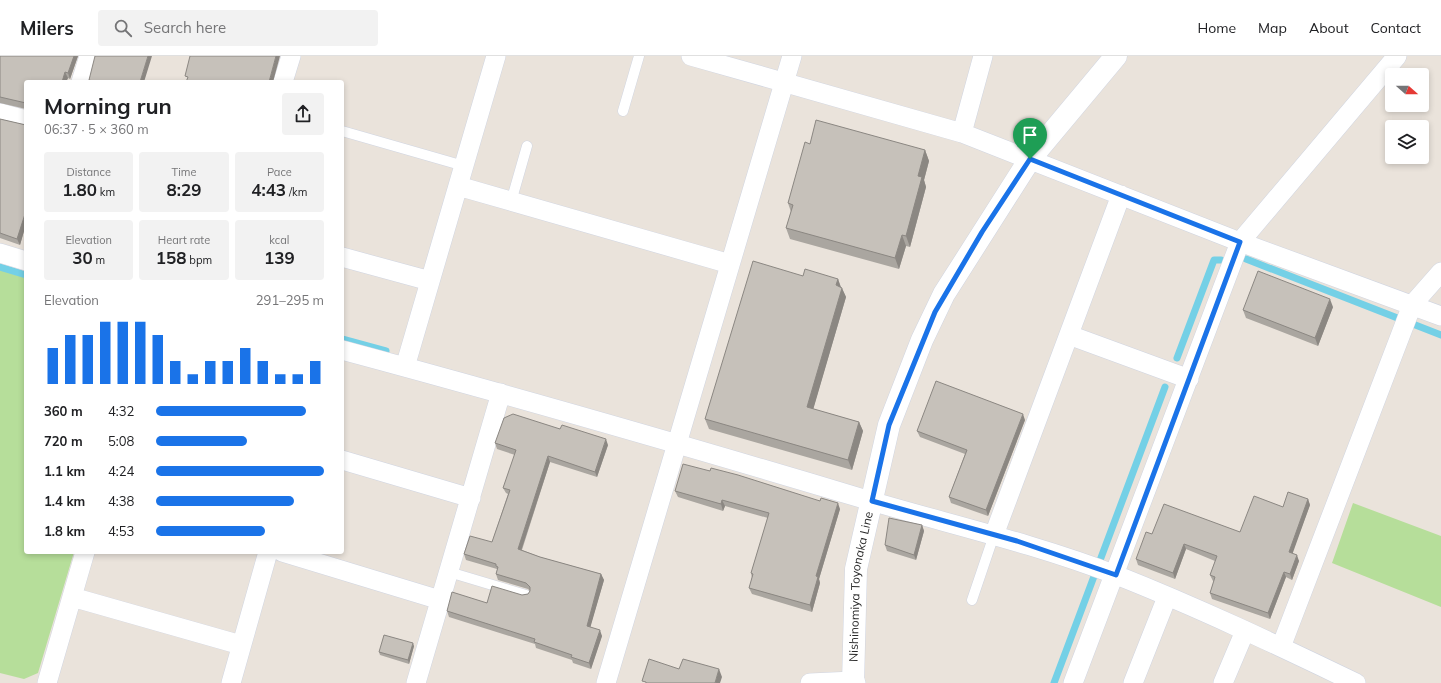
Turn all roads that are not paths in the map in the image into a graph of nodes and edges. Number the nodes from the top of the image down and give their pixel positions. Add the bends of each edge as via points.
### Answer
1 (89, 56) edge
2 (291, 56) edge
3 (496, 56) edge
4 (639, 56) edge
5 (691, 56) edge
6 (792, 56) edge
7 (983, 56) edge
8 (1116, 56) edge
9 (1397, 56) edge
10 (82, 80) edge
11 (284, 80) edge
12 (784, 84) junction
13 (623, 111) dead end
14 (0, 113) edge
15 (24, 119) edge
16 (344, 132) edge
17 (962, 133) junction
18 (528, 146) dead end
19 (1030, 159) junction
20 (464, 166) junction
21 (458, 186) junction
22 (1122, 195) junction
23 (511, 202) junction
24 (1240, 242) junction
25 (0, 253) edge
26 (344, 258) edge
27 (24, 260) edge
28 (730, 264) junction
29 (1441, 272) edge
30 (430, 281) junction
31 (1408, 315) junction
32 (1441, 316) edge
33 (1069, 335) junction
34 (344, 351) edge
35 (405, 367) junction
36 (1189, 379) junction
37 (501, 393) junction
38 (677, 443) junction
39 (344, 461) edge
40 (471, 498) junction
41 (872, 501) junction
42 (994, 535) junction
43 (84, 554) edge
44 (267, 554) edge
45 (289, 554) edge
46 (449, 572) junction
47 (1116, 575) junction
48 (526, 595) edge
49 (72, 597) junction
50 (1167, 597) junction
51 (440, 600) junction
52 (972, 600) dead end
53 (1245, 631) junction
54 (241, 645) junction
55 (1281, 647) junction
56 (854, 682) edge
57 (1352, 682) edge
58 (47, 683) edge
59 (231, 683) edge
60 (416, 683) edge
61 (606, 683) edge
62 (810, 683) edge
63 (1073, 683) edge
64 (1133, 683) edge
65 (1223, 683) edge

1 - 10 street
2 - 11 street
3 - 20 street
4 - 13 lane
5 - 12 street
6 - 12 street
7 - 17 street
8 - 19 main road, Nishinomiya Toyonaka Line
9 - 24 street
12 - 17 street
12 - 28 street
14 - 15 street
16 - 20 lane
17 - 19 street
18 - 23 lane
19 - 22 street
19 - 41 main road, Nishinomiya Toyonaka Line via 982,232 935,312 889,425
20 - 21 street
21 - 23 street
21 - 30 street
22 - 24 street
22 - 33 street
23 - 28 street
24 - 31 street
24 - 36 street
25 - 27 street
26 - 30 street
28 - 38 street
29 - 31 street
30 - 35 street
31 - 32 street
31 - 55 street
33 - 36 street
33 - 42 street
34 - 35 street
35 - 37 street
36 - 47 street
37 - 38 street
37 - 40 street
38 - 41 street
38 - 61 street
39 - 40 street
40 - 46 street
41 - 42 street
41 - 56 main road, Nishinomiya Toyonaka Line via 856,569
42 - 47 street
42 - 52 lane
43 - 49 street
44 - 54 street
45 - 51 street
46 - 48 lane
46 - 51 street
47 - 50 street
47 - 63 street
49 - 54 street
49 - 58 street
50 - 53 street
50 - 64 street
51 - 60 street
53 - 55 street
53 - 65 street
54 - 59 street
55 - 57 street
56 - 62 street

